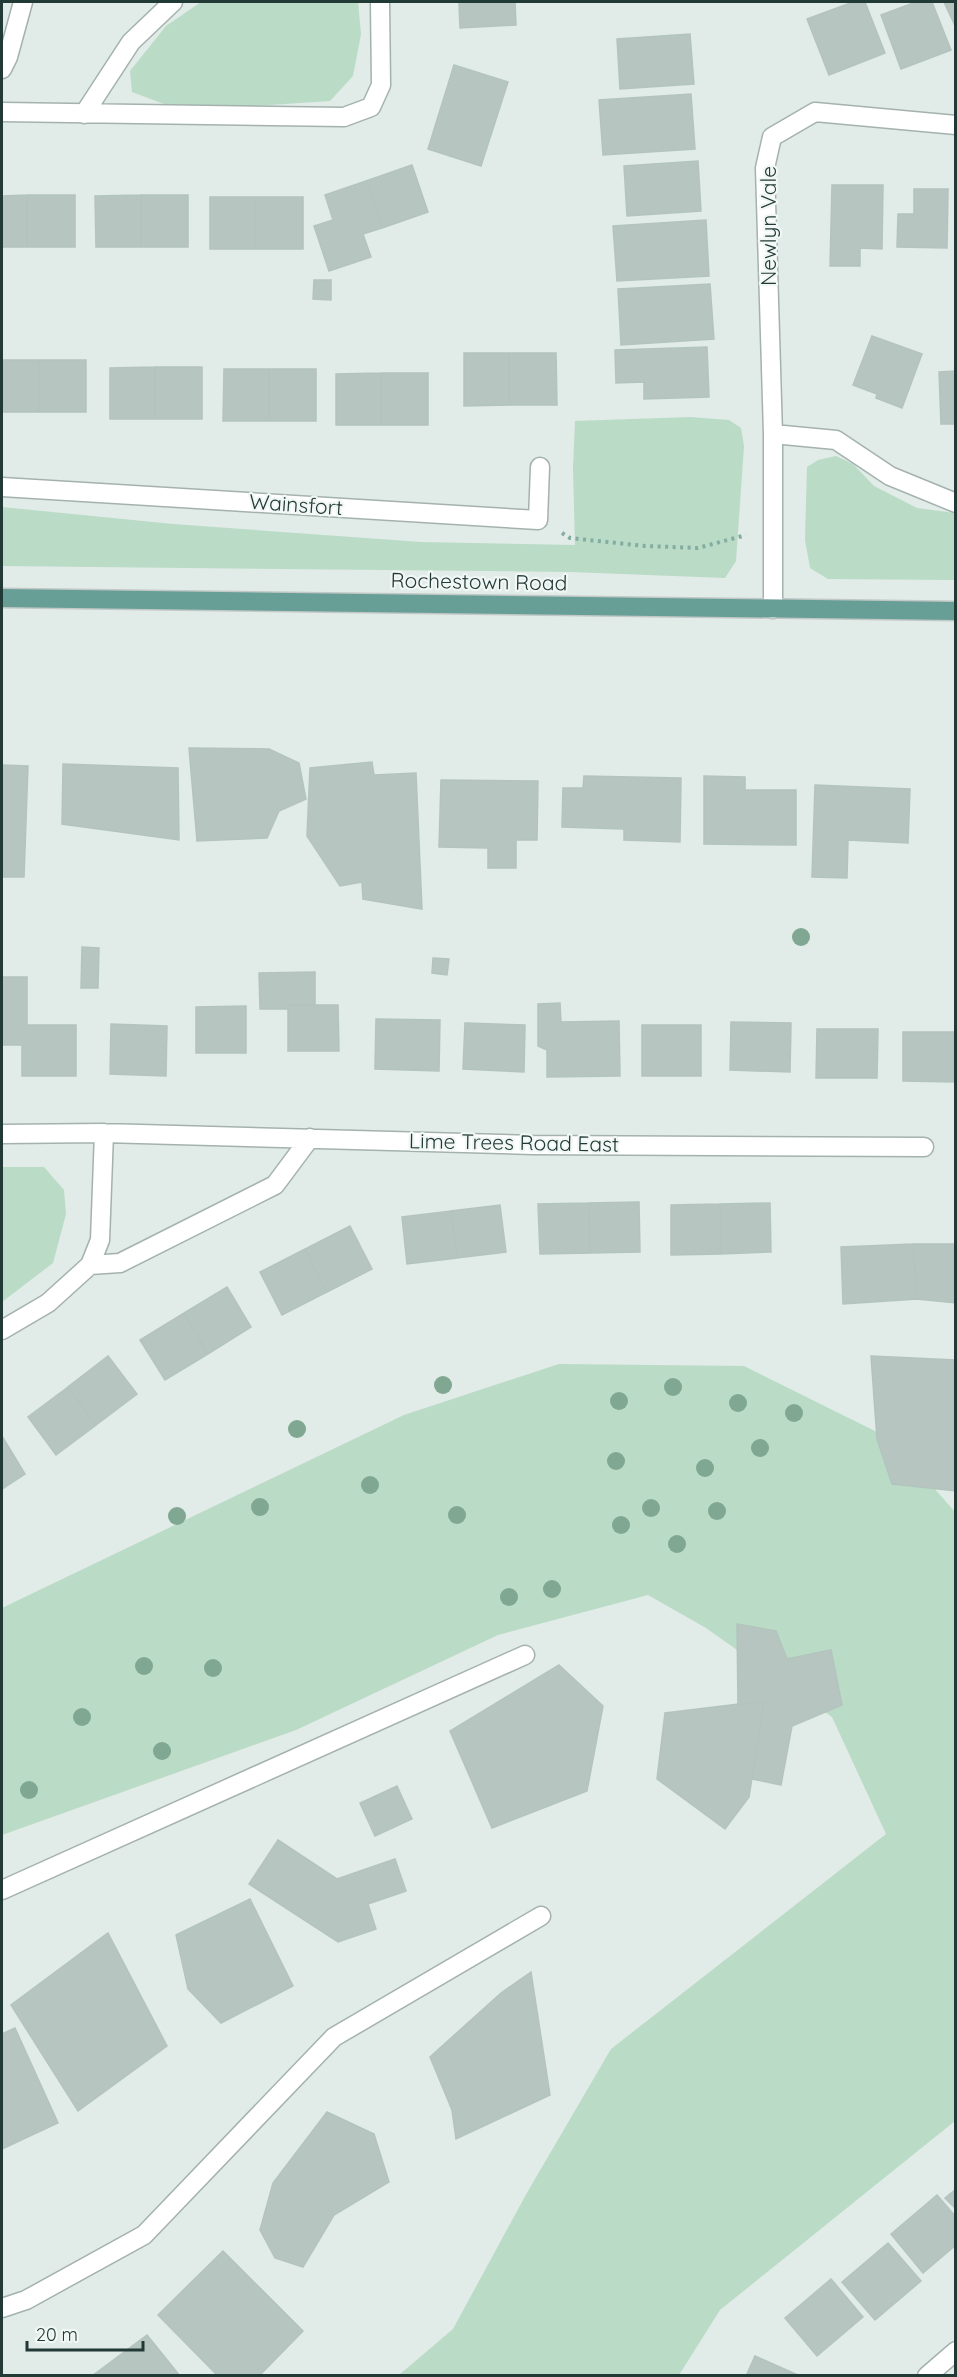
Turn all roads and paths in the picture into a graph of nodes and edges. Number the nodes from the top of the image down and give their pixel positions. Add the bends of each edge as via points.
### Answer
1 (23, 2) edge
2 (173, 2) edge
3 (380, 2) edge
4 (2, 69) edge
5 (2, 112) edge
6 (84, 114) junction
7 (956, 125) edge
8 (773, 434) junction
9 (540, 467) dead end
10 (2, 487) edge
11 (956, 502) edge
12 (537, 520) junction
13 (746, 544) dead end
14 (2, 598) edge
15 (772, 609) junction
16 (956, 611) edge
17 (104, 1133) junction
18 (2, 1134) edge
19 (310, 1138) junction
20 (924, 1147) dead end
21 (90, 1265) junction
22 (2, 1330) edge
23 (525, 1655) dead end
24 (2, 1890) edge
25 (541, 1916) dead end
26 (2, 2308) edge
27 (956, 2351) edge
28 (927, 2376) edge

1 - 4 street
2 - 6 street via 131,42
3 - 6 street via 381,85 371,107 344,117
5 - 6 street
7 - 8 street, Newlyn Vale via 815,112 772,137 765,168
8 - 11 street via 836,440 890,476
8 - 15 street, Newlyn Vale
9 - 12 street
10 - 12 street, Wainsfort
12 - 13 path via 570,538 698,548 746,535
14 - 15 main road, Rochestown Road
15 - 16 main road, Rochestown Road
17 - 18 street, Lime Trees Road East
17 - 19 street, Lime Trees Road East
17 - 21 street via 100,1240
19 - 20 street, Lime Trees Road East via 533,1145
19 - 21 street via 275,1185 120,1263
21 - 22 street via 48,1303
23 - 24 street
25 - 26 street via 334,2037 144,2235 26,2300
27 - 28 street

